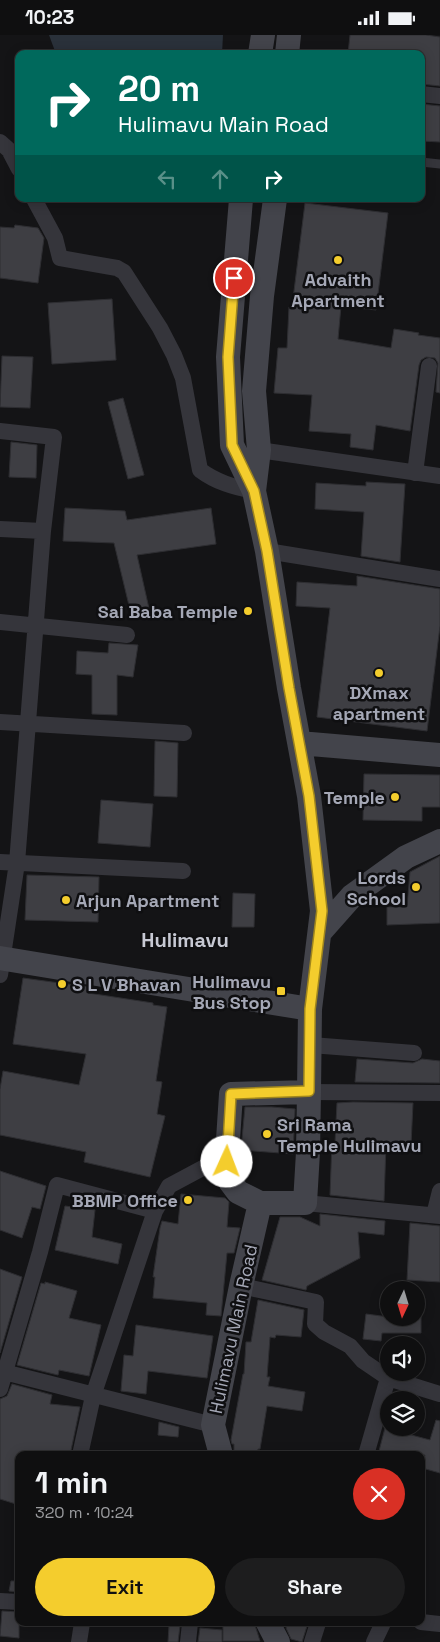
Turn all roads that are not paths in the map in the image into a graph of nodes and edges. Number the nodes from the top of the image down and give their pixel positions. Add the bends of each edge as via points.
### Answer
1 (263, 35) edge
2 (289, 35) edge
3 (261, 50) edge
4 (287, 50) edge
5 (425, 94) edge
6 (440, 96) edge
7 (0, 141) edge
8 (15, 161) edge
9 (425, 162) edge
10 (440, 164) edge
11 (36, 202) edge
12 (241, 202) edge
13 (274, 202) edge
14 (429, 366) dead end
15 (0, 431) edge
16 (259, 450) junction
17 (415, 473) junction
18 (440, 476) edge
19 (254, 491) junction
20 (0, 529) edge
21 (43, 531) junction
22 (267, 551) junction
23 (440, 579) edge
24 (0, 622) edge
25 (36, 626) junction
26 (127, 635) dead end
27 (0, 722) edge
28 (28, 724) junction
29 (184, 733) dead end
30 (299, 743) junction
31 (440, 755) edge
32 (440, 841) edge
33 (0, 862) edge
34 (17, 863) junction
35 (183, 871) dead end
36 (321, 931) junction
37 (1, 964) edge
38 (310, 1009) junction
39 (311, 1045) junction
40 (414, 1053) dead end
41 (309, 1091) junction
42 (440, 1093) edge
43 (227, 1155) junction
44 (440, 1191) edge
45 (260, 1203) junction
46 (305, 1203) junction
47 (155, 1211) junction
48 (437, 1215) edge
49 (241, 1286) junction
50 (3, 1371) edge
51 (380, 1373) edge
52 (387, 1381) edge
53 (398, 1381) edge
54 (0, 1389) edge
55 (440, 1394) edge
56 (93, 1396) junction
57 (213, 1425) junction
58 (81, 1451) edge
59 (220, 1451) edge
60 (367, 1451) edge
61 (0, 1601) edge
62 (15, 1602) edge
63 (425, 1622) edge
64 (440, 1624) edge
65 (82, 1626) edge
66 (190, 1626) edge
67 (317, 1626) edge
68 (382, 1626) edge
69 (79, 1642) edge
70 (188, 1642) edge
71 (312, 1642) edge
72 (374, 1642) edge

1 - 3 main road
2 - 4 main road
5 - 6 street
7 - 8 street
9 - 10 lane
11 - 19 street via 55,237 60,258 124,272 160,328 183,378 200,470 212,479
12 - 19 main road via 228,367 232,445
13 - 16 main road via 254,391
14 - 17 street
15 - 21 street via 54,437
16 - 17 street
16 - 19 main road
17 - 18 street
19 - 22 main road
20 - 21 street
21 - 25 street
22 - 23 street
22 - 30 main road
24 - 25 street
25 - 26 street
25 - 28 street
27 - 28 street
28 - 29 street
28 - 34 street
30 - 31 main road
30 - 36 main road via 309,796 322,911
32 - 36 main road via 406,857 352,896
33 - 34 street
34 - 35 street
34 - 37 street
36 - 38 main road
37 - 38 main road
38 - 39 main road
39 - 40 street
39 - 41 main road
41 - 42 street
41 - 43 main road via 231,1094
41 - 46 main road
43 - 45 main road via 229,1180 238,1193
43 - 47 street via 169,1186
44 - 48 street
45 - 46 main road
45 - 49 main road, Hulimavu Main Road
46 - 48 street
47 - 50 street via 57,1185
47 - 56 street
49 - 51 street via 316,1302 316,1324 350,1346 363,1361
49 - 57 main road, Hulimavu Main Road
50 - 54 street
50 - 56 street
52 - 60 street
53 - 55 street
56 - 57 street
56 - 58 street
57 - 59 main road, Hulimavu Main Road
61 - 62 street
63 - 64 street
65 - 69 street
66 - 70 street
67 - 71 street
68 - 72 street

